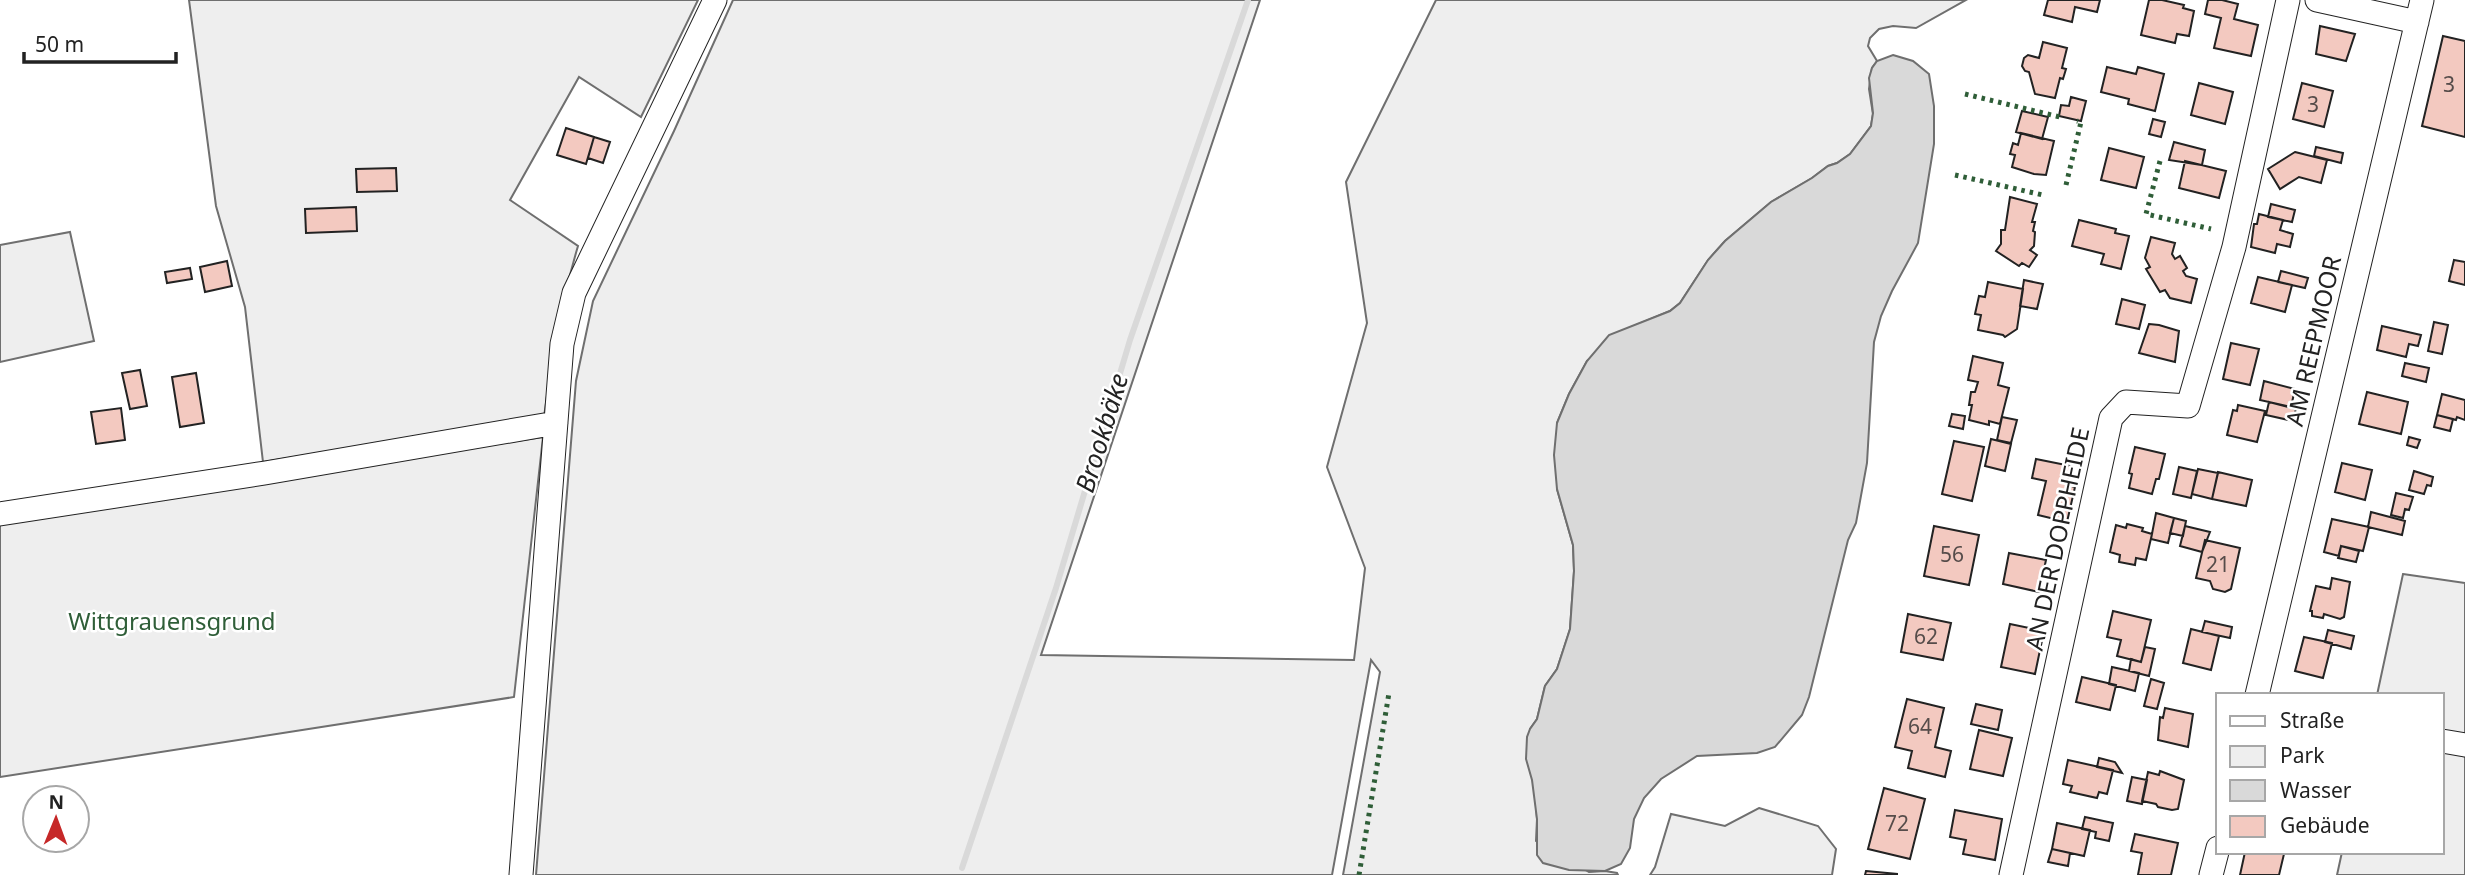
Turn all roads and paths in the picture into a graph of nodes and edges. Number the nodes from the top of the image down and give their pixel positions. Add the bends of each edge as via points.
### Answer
1 (715, 0) edge
2 (2288, 0) edge
3 (2318, 0) edge
4 (2419, 11) edge
5 (556, 423) junction
6 (0, 514) edge
7 (2256, 693) edge
8 (2444, 741) edge
9 (2465, 745) edge
10 (2216, 854) edge
11 (521, 875) edge
12 (2011, 875) edge
13 (2211, 875) edge

1 - 5 street via 574,293 562,344
2 - 12 street, AN DER DOPPHEIDE via 2234,247 2188,406 2126,402 2112,418
3 - 4 street
4 - 7 street, AM REEPMOOR
5 - 6 street
5 - 11 street
8 - 9 street
10 - 13 street

